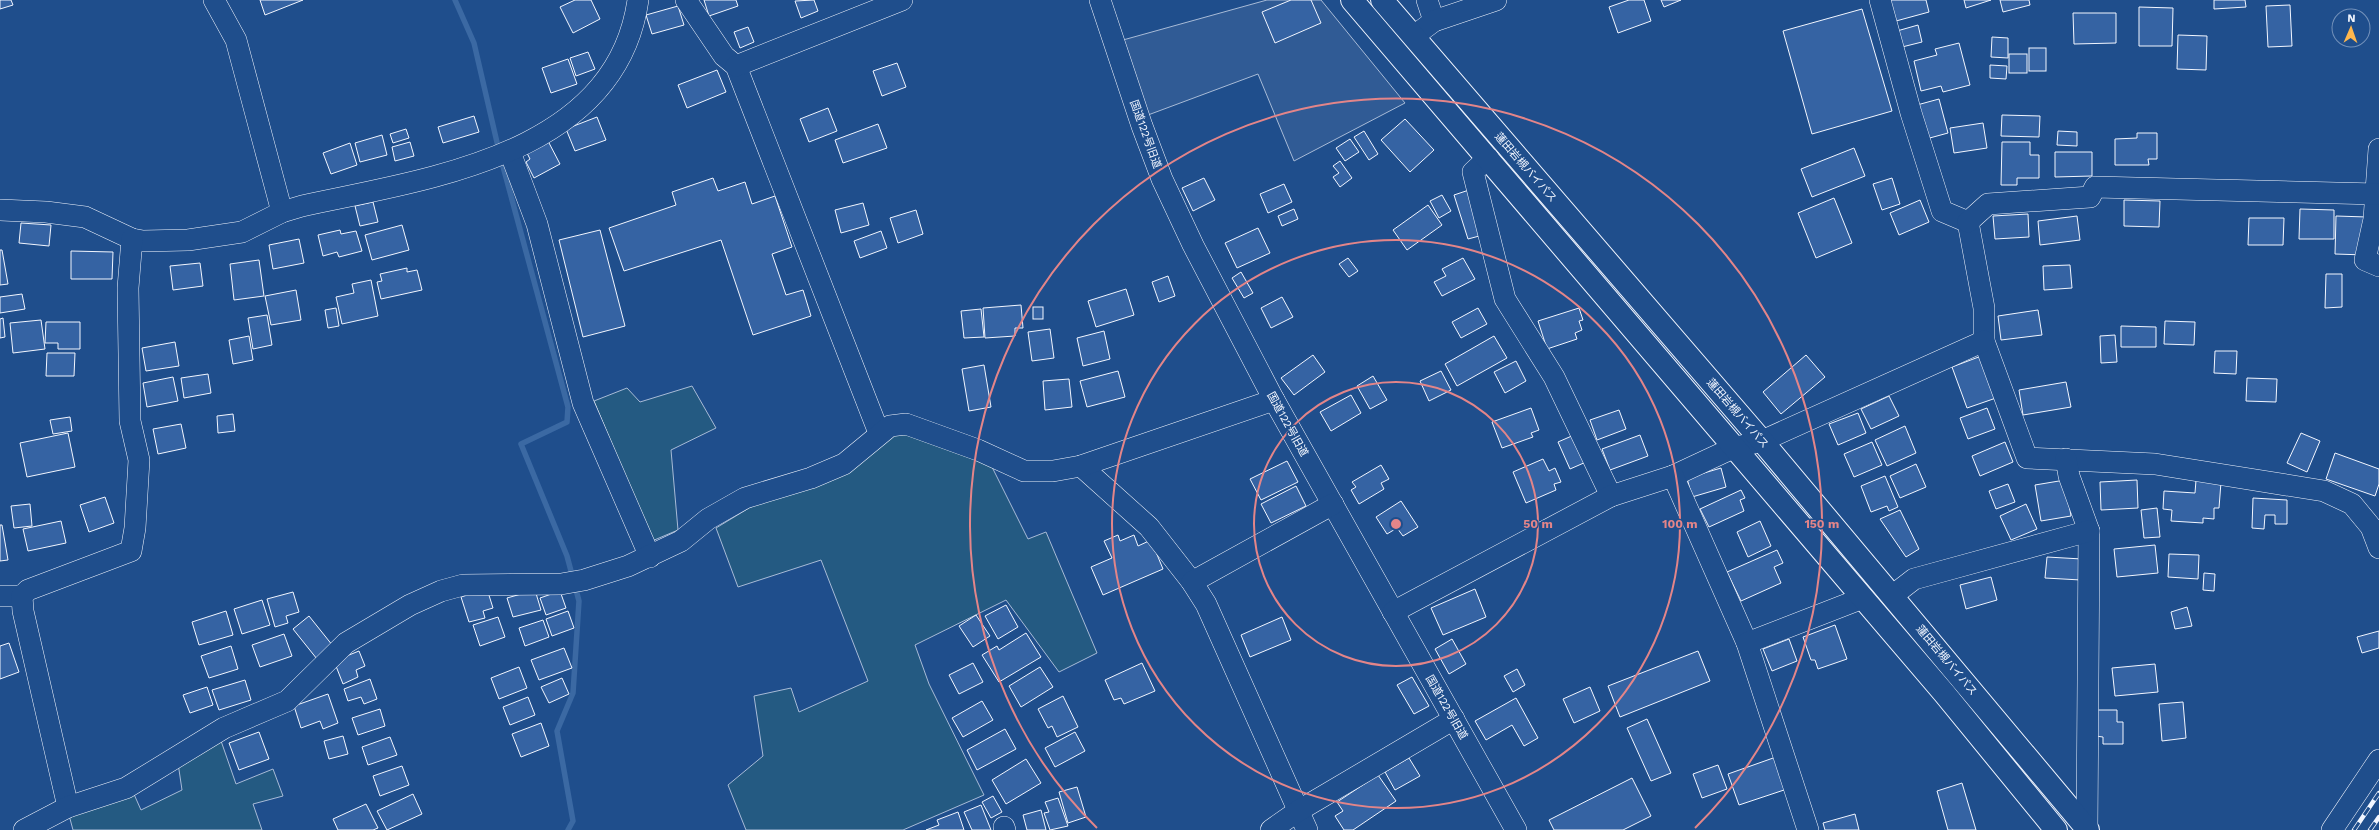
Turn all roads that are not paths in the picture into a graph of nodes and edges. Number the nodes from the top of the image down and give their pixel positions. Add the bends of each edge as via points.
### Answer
1 (214, 0) edge
2 (638, 0) edge
3 (686, 0) edge
4 (902, 0) edge
5 (1100, 0) edge
6 (1352, 0) edge
7 (1382, 0) edge
8 (1427, 0) edge
9 (1496, 0) edge
10 (1880, 0) edge
11 (1434, 21) junction
12 (1414, 36) junction
13 (736, 66) junction
14 (2379, 149) edge
15 (510, 152) junction
16 (1488, 158) junction
17 (2377, 194) junction
18 (0, 210) edge
19 (282, 212) junction
20 (1968, 222) junction
21 (132, 239) junction
22 (2372, 263) edge
23 (1984, 341) junction
24 (1274, 400) junction
25 (879, 434) junction
26 (1762, 441) junction
27 (1733, 448) junction
28 (2066, 459) junction
29 (1081, 466) junction
30 (1674, 476) junction
31 (1611, 496) junction
32 (1333, 504) junction
33 (2089, 531) junction
34 (2379, 548) edge
35 (650, 557) junction
36 (1192, 582) junction
37 (0, 596) edge
38 (22, 596) junction
39 (1892, 596) junction
40 (1863, 598) junction
41 (1393, 612) junction
42 (1747, 643) junction
43 (1454, 719) junction
44 (2379, 760) edge
45 (68, 807) junction
46 (1298, 811) junction
47 (24, 830) edge
48 (1271, 830) edge
49 (1307, 830) edge
50 (1516, 830) edge
51 (1808, 830) edge
52 (2056, 830) edge
53 (2087, 830) edge
54 (2332, 830) edge

1 - 19 street via 236,40
2 - 15 street via 625,51 606,82 582,105 549,129
3 - 13 street via 724,56
4 - 13 street
5 - 24 street, 国道122号旧道 via 1162,179 1193,245
6 - 16 highway, 蓮田岩槻バイパス
7 - 12 highway, 蓮田岩槻バイパス
8 - 11 street
9 - 11 street
10 - 20 street via 1911,113 1942,211
11 - 12 street
12 - 26 highway, 蓮田岩槻バイパス
13 - 25 street
14 - 17 street
15 - 19 street via 470,167
15 - 35 street via 537,224 583,403
16 - 27 highway, 蓮田岩槻バイパス
16 - 31 street via 1473,172 1505,299 1554,377
17 - 20 street via 2095,187 2090,198 1988,204
17 - 22 street
18 - 21 street via 85,217
19 - 21 street via 242,232 188,240
20 - 23 street via 1984,308
21 - 38 street via 128,288 130,421 139,460 131,551 28,590
23 - 26 street
23 - 28 street via 2027,458
24 - 29 street
24 - 32 street, 国道122号旧道
25 - 29 street via 890,426 906,424 978,450 1024,471 1053,471
25 - 35 street via 844,464 812,478 745,498 708,519 681,541
26 - 27 street
26 - 39 highway, 蓮田岩槻バイパス
27 - 30 street
27 - 40 highway, 蓮田岩槻バイパス
28 - 33 street via 2069,476
28 - 34 street via 2155,464 2324,491 2352,504 2371,527
29 - 36 street via 1149,527
30 - 31 street
30 - 42 street
31 - 41 street
32 - 36 street
32 - 41 street, 国道122号旧道
33 - 39 street via 1914,579
33 - 53 street
35 - 45 street via 584,580 561,584 463,585 441,591 410,605 346,643 287,701 224,728 126,788
36 - 46 street via 1206,604
37 - 38 street
38 - 45 street via 23,611
39 - 53 highway, 蓮田岩槻バイパス
40 - 42 street
40 - 52 highway, 蓮田岩槻バイパス
41 - 43 street, 国道122号旧道
42 - 51 street
43 - 46 street
43 - 50 street, 国道122号旧道
44 - 54 street
45 - 47 street
46 - 48 street
46 - 49 street

